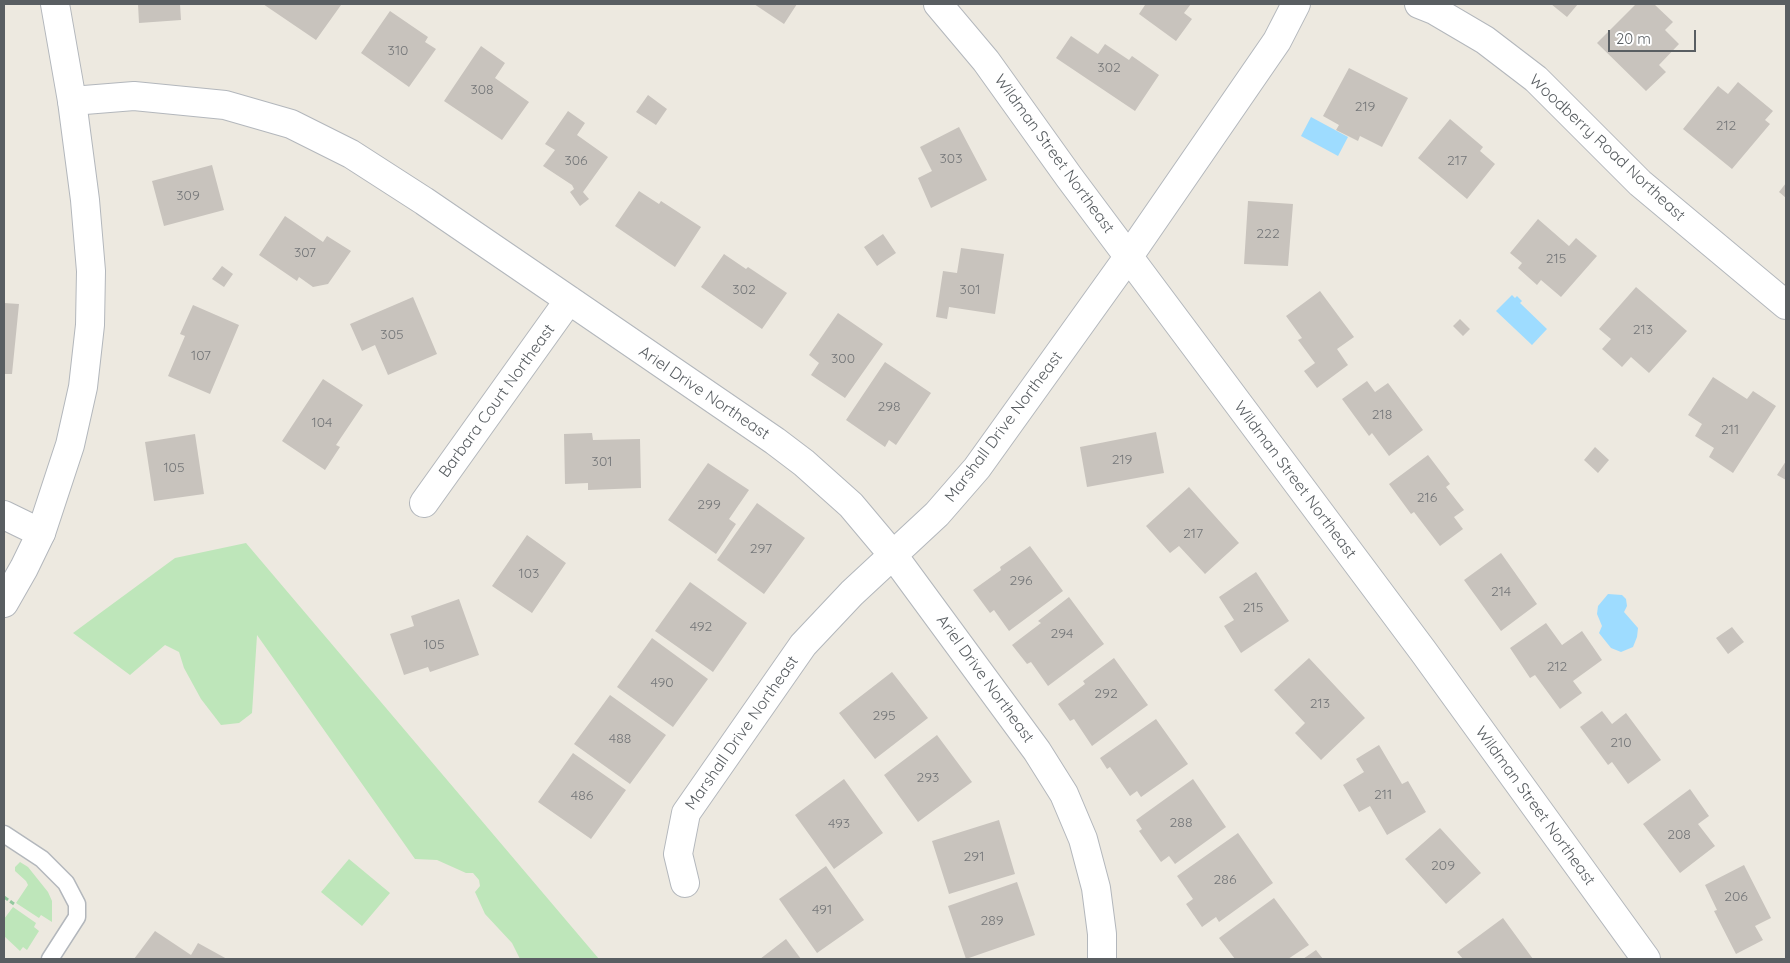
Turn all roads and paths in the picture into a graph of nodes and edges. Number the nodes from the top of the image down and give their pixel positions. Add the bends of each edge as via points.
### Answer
1 (55, 4) edge
2 (938, 4) edge
3 (1296, 4) edge
4 (1419, 4) edge
5 (72, 101) junction
6 (1129, 256) junction
7 (569, 300) junction
8 (1786, 305) edge
9 (424, 503) dead end
10 (4, 515) edge
11 (41, 533) junction
12 (894, 555) junction
13 (4, 604) edge
14 (6, 839) edge
15 (685, 883) dead end
16 (4, 897) edge
17 (14, 904) dead end
18 (50, 959) edge
19 (1102, 959) edge
20 (1646, 959) edge

1 - 5 street
2 - 6 street, Wildman Street Northeast via 986,61
3 - 6 street, Marshall Drive Northeast via 1276,41
4 - 8 street, Woodberry Road Northeast via 1485,40 1536,79 1640,183
5 - 7 street, Ariel Drive Northeast via 134,96 216,104 291,124 351,154
5 - 11 street via 91,271 90,325 83,386 70,445
6 - 12 street, Marshall Drive Northeast via 978,468 938,514
6 - 20 street, Wildman Street Northeast via 1423,651
7 - 9 street, Barbara Court Northeast
7 - 12 street, Ariel Drive Northeast via 804,463 851,505
10 - 11 street
11 - 13 street
12 - 15 street, Marshall Drive Northeast via 852,593 803,645 686,813 678,854
12 - 19 street, Ariel Drive Northeast via 1037,751 1064,794 1083,840 1096,888
14 - 18 lane via 42,859 66,883 77,904 77,917
16 - 17 path

